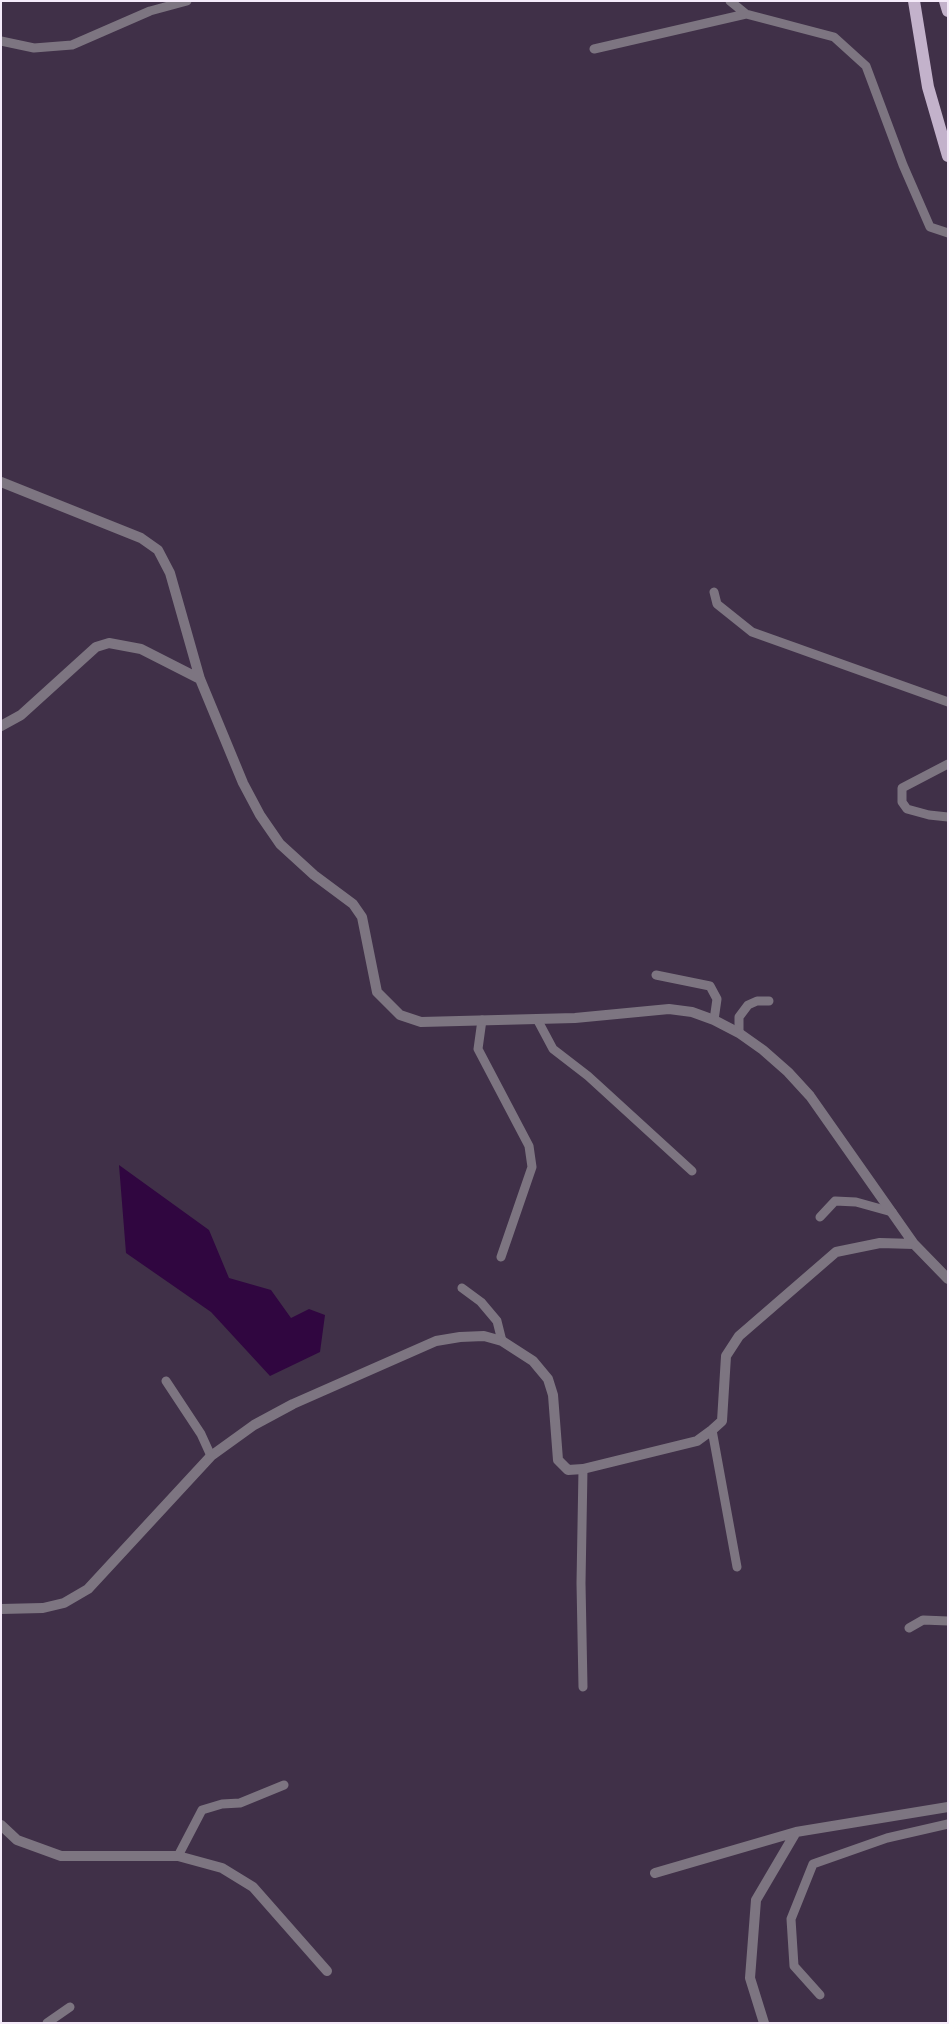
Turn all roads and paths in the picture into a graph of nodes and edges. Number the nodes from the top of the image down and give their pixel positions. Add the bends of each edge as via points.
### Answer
1 (187, 1) edge
2 (730, 1) edge
3 (914, 1) edge
4 (945, 1) edge
5 (948, 11) edge
6 (746, 14) junction
7 (1, 41) edge
8 (594, 49) dead end
9 (938, 125) junction
10 (948, 141) edge
11 (948, 156) edge
12 (948, 233) edge
13 (1, 482) edge
14 (714, 592) dead end
15 (200, 679) junction
16 (948, 702) edge
17 (1, 726) edge
18 (948, 764) edge
19 (948, 817) edge
20 (656, 975) dead end
21 (769, 1001) dead end
22 (537, 1019) junction
23 (482, 1020) junction
24 (714, 1020) junction
25 (739, 1033) junction
26 (692, 1171) dead end
27 (892, 1212) junction
28 (820, 1217) dead end
29 (914, 1244) junction
30 (501, 1257) dead end
31 (948, 1278) edge
32 (462, 1288) dead end
33 (502, 1341) junction
34 (166, 1381) dead end
35 (712, 1430) junction
36 (211, 1456) junction
37 (583, 1469) junction
38 (736, 1567) dead end
39 (1, 1609) edge
40 (948, 1621) edge
41 (909, 1628) dead end
42 (583, 1687) dead end
43 (284, 1786) dead end
44 (948, 1807) edge
45 (948, 1824) edge
46 (1, 1825) edge
47 (796, 1832) junction
48 (178, 1856) junction
49 (655, 1873) dead end
50 (327, 1971) dead end
51 (820, 1995) dead end
52 (70, 2007) dead end
53 (47, 2023) edge
54 (764, 2023) edge

1 - 7 lane via 150,11 72,45 34,48
2 - 6 lane
3 - 9 main road via 928,87
4 - 5 main road
6 - 8 lane
6 - 12 lane via 834,37 866,66 930,227
9 - 10 main road
9 - 11 main road
13 - 15 street via 140,538 158,550 170,573
14 - 16 lane via 717,604 752,632
15 - 17 street via 141,649 109,643 96,647 21,715
15 - 23 street via 243,783 260,815 280,844 314,876 353,904 362,917 377,992 400,1015 421,1022
18 - 19 lane via 902,788 902,802 907,808
20 - 24 lane via 710,986 717,998
21 - 25 lane via 757,1001 748,1006 740,1017
22 - 23 street
22 - 24 street via 668,1009 692,1012
22 - 26 lane via 553,1048
23 - 30 lane via 478,1049 530,1146 532,1167
24 - 25 street
25 - 27 street via 782,1066 810,1096
27 - 28 lane via 856,1202 835,1201
27 - 29 street
29 - 31 street
29 - 35 street via 880,1243 836,1252 739,1336 726,1356 722,1421
32 - 33 lane via 481,1302 497,1321
33 - 36 street via 484,1336 436,1341 293,1404 254,1425
33 - 37 street via 533,1361 548,1379 553,1395 558,1460 568,1470
34 - 36 lane via 201,1434
35 - 37 street via 697,1440
35 - 38 lane
36 - 39 street via 88,1589 64,1603 43,1608
37 - 42 lane
40 - 41 lane via 923,1620
43 - 48 lane via 240,1803 202,1810
44 - 47 street
45 - 51 lane via 886,1838 814,1864 790,1919 794,1966
46 - 48 street via 17,1840 61,1856
47 - 49 street
47 - 54 street via 756,1900 750,1978
48 - 50 street via 222,1868 254,1887
52 - 53 lane

